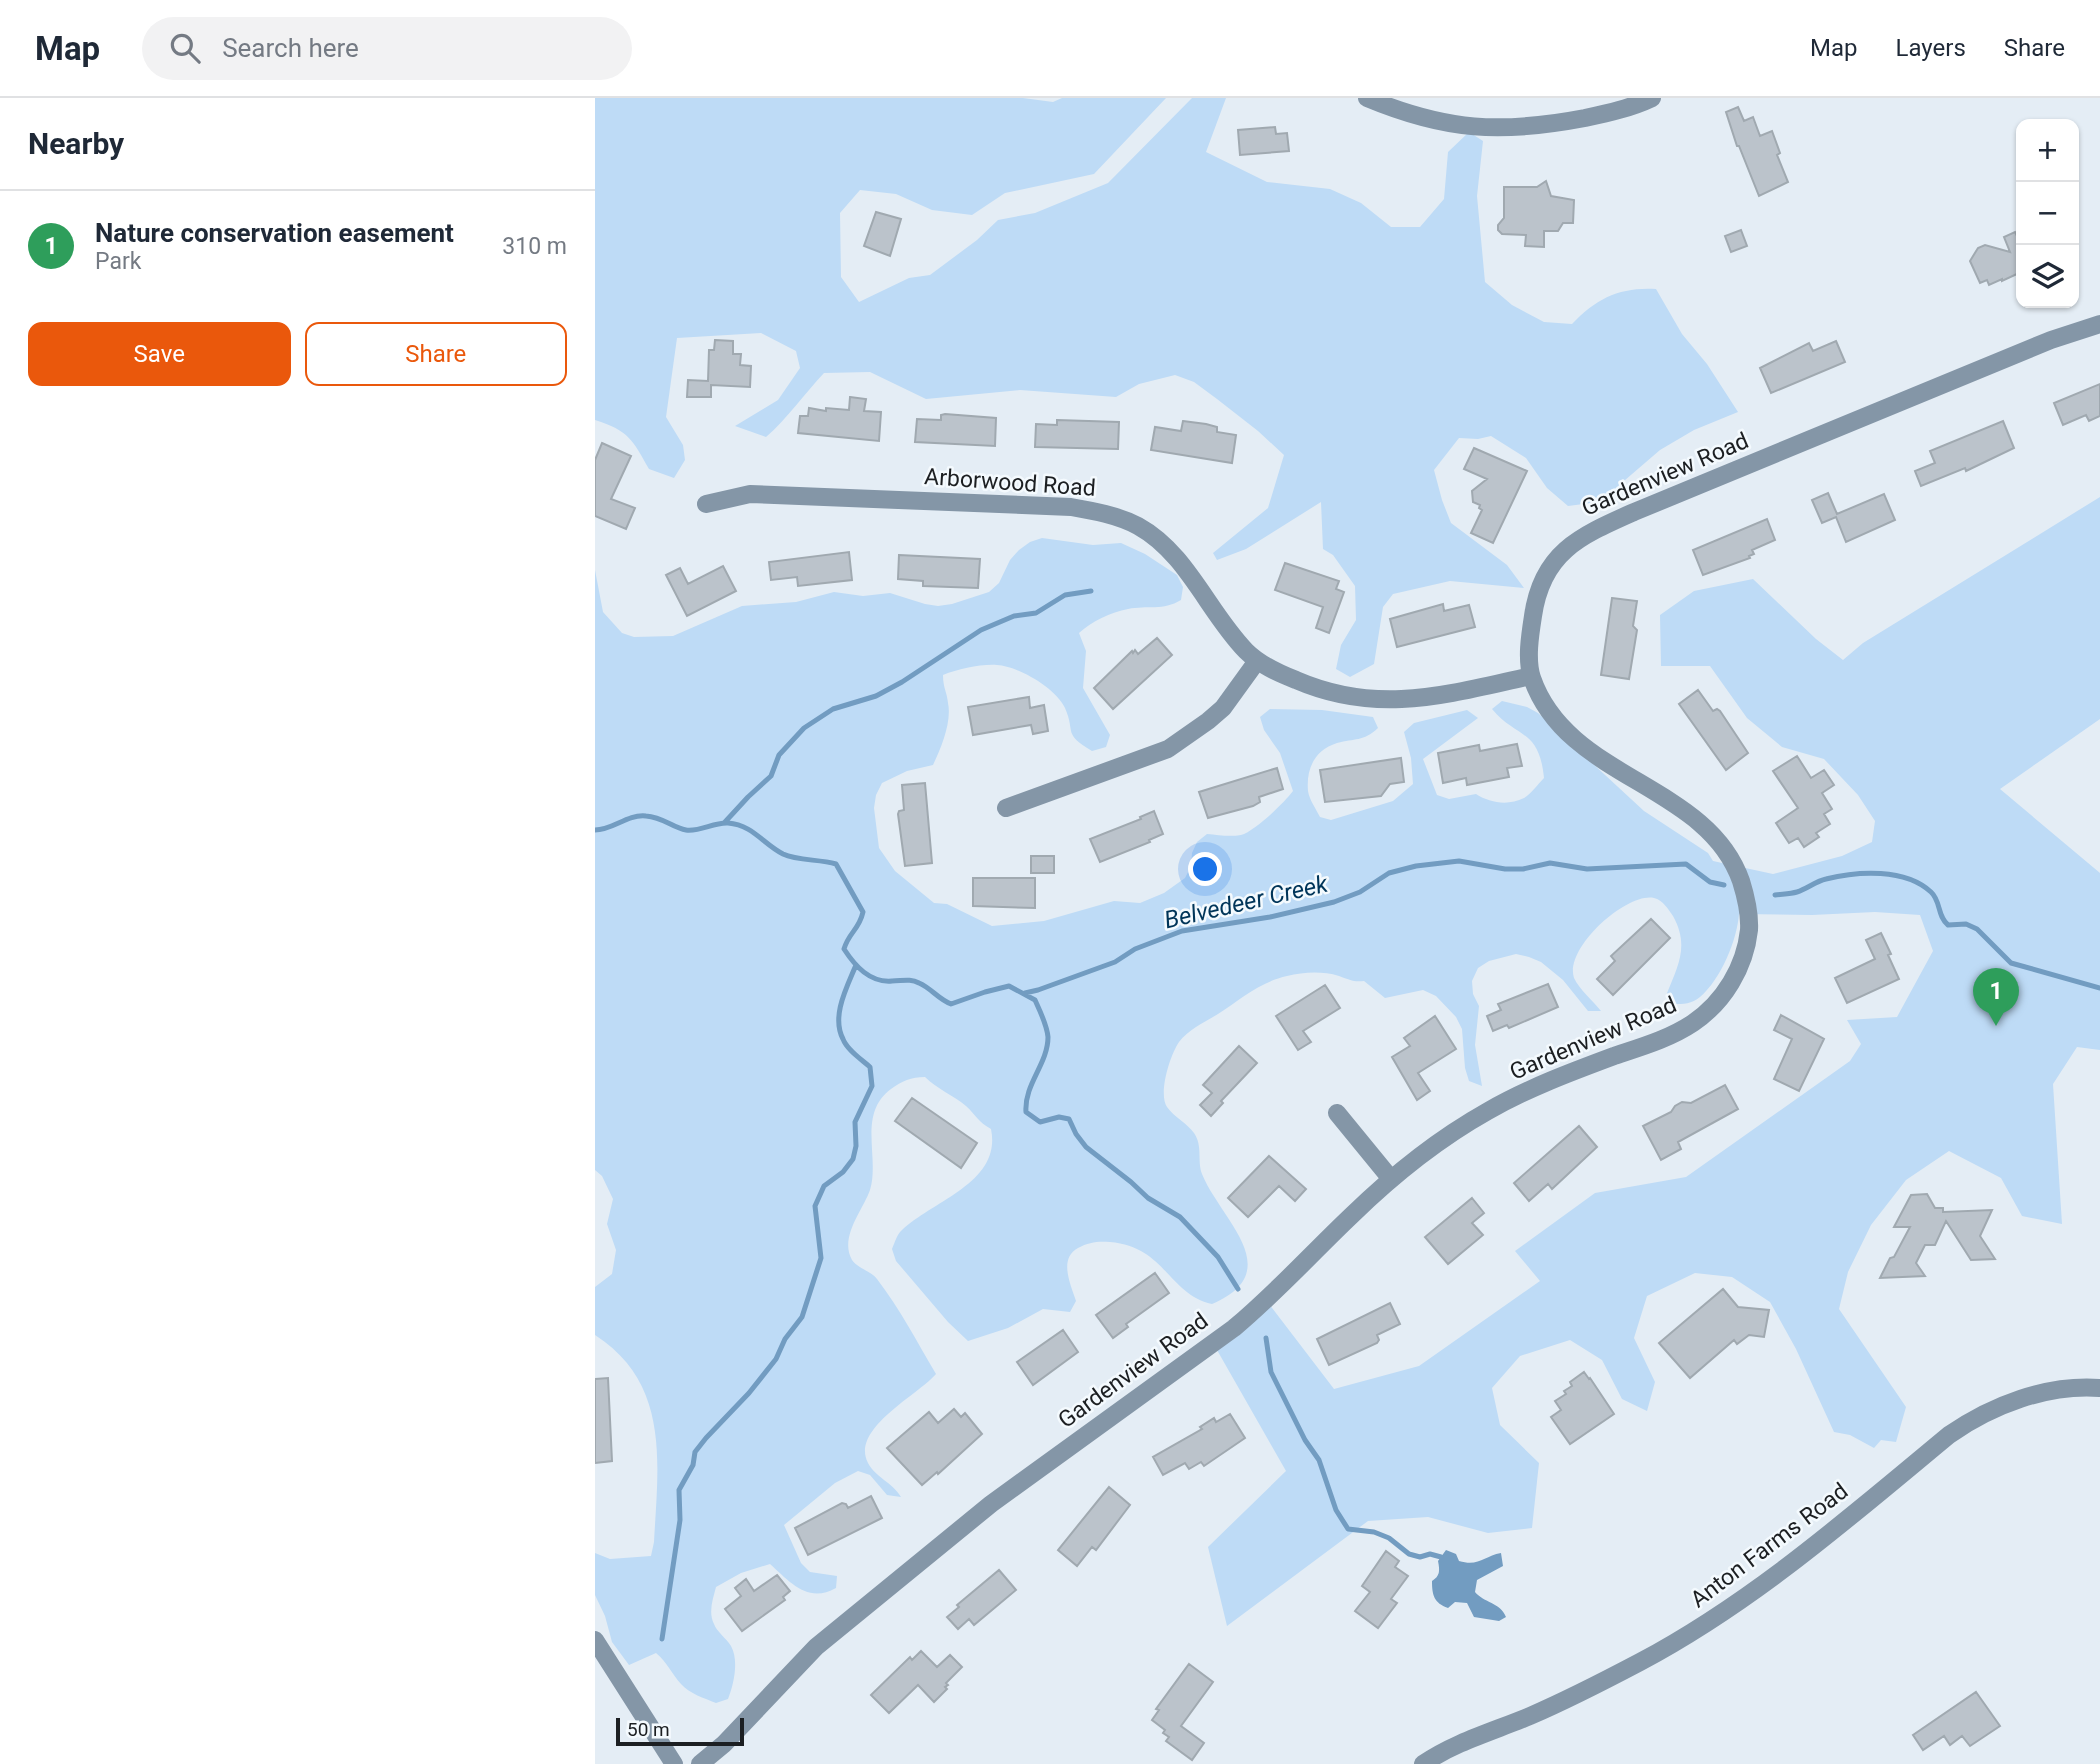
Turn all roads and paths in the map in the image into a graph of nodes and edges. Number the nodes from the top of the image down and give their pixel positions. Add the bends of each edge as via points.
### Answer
1 (1367, 98) edge
2 (1652, 98) edge
3 (2100, 324) edge
4 (706, 504) dead end
5 (1257, 661) junction
6 (1531, 676) junction
7 (1006, 808) dead end
8 (1337, 1113) dead end
9 (1391, 1179) junction
10 (2100, 1388) edge
11 (595, 1640) edge
12 (674, 1764) edge
13 (700, 1764) edge
14 (1423, 1764) edge

1 - 2 street via 1439,122 1492,129 1548,125
3 - 6 street, Gardenview Road via 1634,512 1579,539 1550,565 1541,581 1531,625
4 - 5 street, Arborwood Road via 750,494 1071,507 1112,515 1139,526 1162,544
5 - 6 street, Arborwood Road via 1347,698 1433,698
5 - 7 street via 1223,708 1168,749
6 - 9 street, Gardenview Road via 1574,739 1700,822 1726,850 1749,916 1743,955 1724,995 1676,1034 1518,1095 1452,1133
8 - 9 street
9 - 13 street, Gardenview Road via 1234,1328 992,1504 816,1647
10 - 14 street, Anton Farms Road via 2069,1388 2025,1398 1972,1419 1789,1566 1708,1622 1640,1662
11 - 12 street

